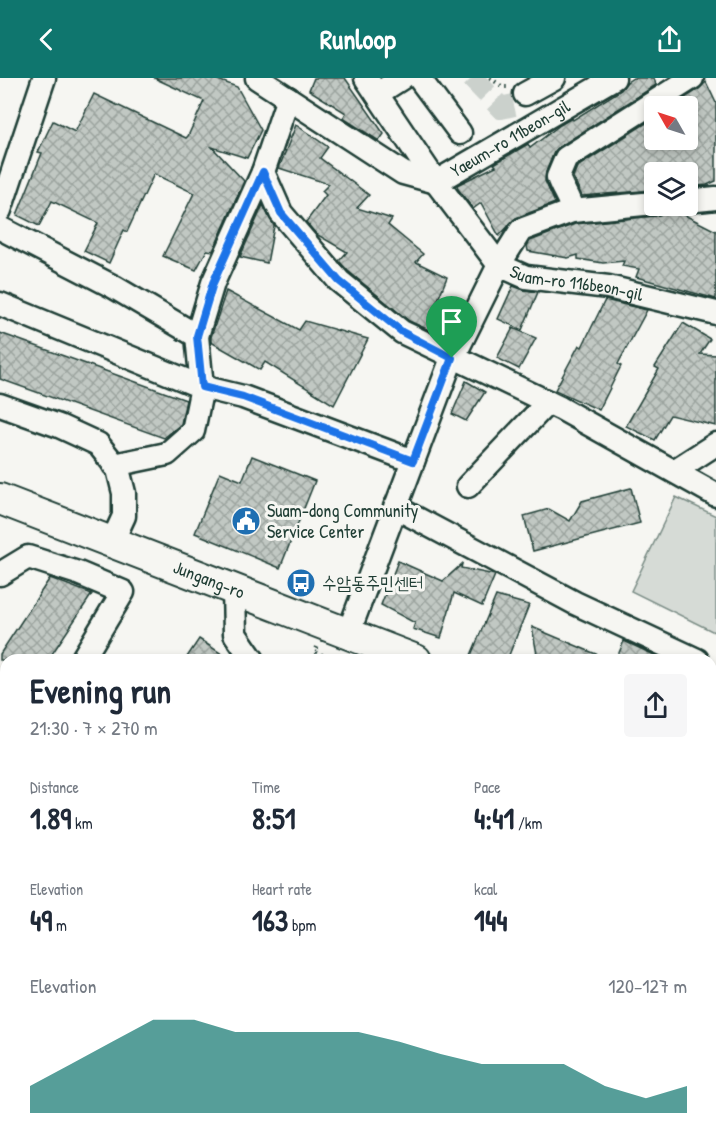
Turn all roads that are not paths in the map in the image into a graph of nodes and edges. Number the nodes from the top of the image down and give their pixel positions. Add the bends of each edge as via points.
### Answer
1 (44, 78) edge
2 (257, 78) edge
3 (402, 78) edge
4 (419, 78) edge
5 (554, 78) edge
6 (614, 78) edge
7 (692, 78) edge
8 (371, 86) edge
9 (525, 94) tunnel mouth
10 (288, 98) junction
11 (460, 133) dead end
12 (263, 172) junction
13 (436, 182) junction
14 (716, 198) edge
15 (698, 200) edge
16 (644, 204) edge
17 (0, 210) edge
18 (572, 211) junction
19 (0, 228) edge
20 (499, 265) junction
21 (0, 304) edge
22 (716, 313) edge
23 (197, 336) junction
24 (452, 358) junction
25 (202, 387) junction
26 (548, 402) junction
27 (0, 405) edge
28 (716, 444) edge
29 (413, 461) junction
30 (114, 465) junction
31 (674, 471) junction
32 (468, 486) dead end
33 (716, 495) edge
34 (0, 499) edge
35 (396, 507) junction
36 (112, 542) junction
37 (0, 574) edge
38 (234, 590) junction
39 (348, 634) junction
40 (86, 654) edge
41 (249, 654) edge
42 (400, 654) edge
43 (684, 654) edge

1 - 17 street
2 - 10 street
3 - 8 street
4 - 11 street
5 - 9 street
6 - 13 street, Yaeum-ro 11beon-gil
7 - 18 street via 566,158 558,177 570,198
8 - 13 street, Suam-ro 116beon-gil
10 - 12 street
10 - 13 street via 403,173
12 - 23 street via 213,283
12 - 24 street via 281,213 339,281 402,332
13 - 20 street, Suam-ro 116beon-gil
14 - 15 street
16 - 18 street
18 - 20 street via 521,230
19 - 23 street via 114,287
20 - 22 street, Suam-ro 116beon-gil via 526,277 608,287
20 - 24 street
21 - 25 street
23 - 25 street
24 - 26 street
24 - 29 street
25 - 29 street via 243,397
25 - 30 street via 193,431 167,454
26 - 31 street
26 - 32 street
27 - 30 street via 98,444
28 - 31 street
29 - 35 street
30 - 36 street via 124,493 124,516
31 - 33 street
34 - 36 main road, Jungang-ro
35 - 39 street
35 - 43 street via 575,603
36 - 38 main road, Jungang-ro
37 - 40 street via 28,557 123,592
38 - 39 main road, Jungang-ro
38 - 41 street via 236,634
39 - 42 main road, Jungang-ro

